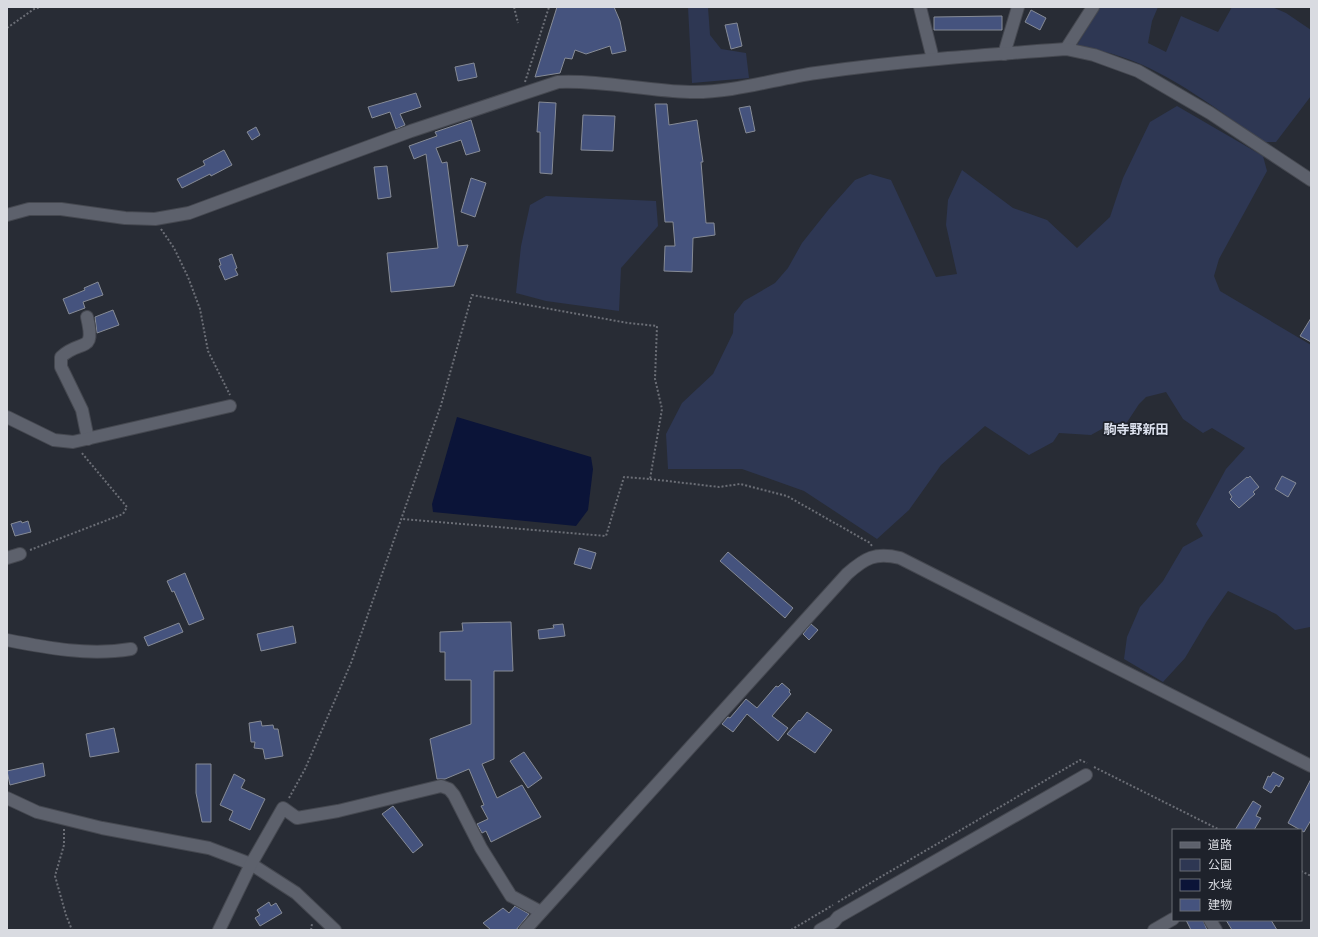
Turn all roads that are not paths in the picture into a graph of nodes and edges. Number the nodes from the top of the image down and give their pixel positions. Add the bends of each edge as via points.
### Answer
1 (920, 7) edge
2 (1018, 7) edge
3 (1093, 7) edge
4 (1066, 48) junction
5 (1004, 54) junction
6 (933, 59) junction
7 (1311, 180) edge
8 (7, 215) edge
9 (88, 317) dead end
10 (230, 406) road end
11 (7, 417) edge
12 (88, 439) junction
13 (20, 554) road end
14 (7, 558) edge
15 (7, 640) edge
16 (131, 649) dead end
17 (1311, 766) edge
18 (1086, 775) dead end
19 (7, 798) edge
20 (251, 864) junction
21 (541, 912) junction
22 (1172, 920) edge
23 (1211, 921) edge
24 (219, 930) edge
25 (335, 930) edge
26 (524, 930) edge
27 (820, 930) edge
28 (1154, 930) edge
29 (1216, 930) edge

1 - 6 street
2 - 5 street
3 - 4 street
4 - 5 street
4 - 7 street via 1138,71 1210,113
5 - 6 street
6 - 8 street via 813,73 715,91 690,92 582,81 558,82 411,131 189,213 155,219 126,218 61,209 29,209
9 - 12 street via 91,331 87,344 61,357 65,375 82,410
10 - 12 street
11 - 12 street via 54,440 73,442
13 - 14 street
15 - 16 street via 78,652
17 - 21 street via 900,558 878,556 868,558 847,574
18 - 27 street via 838,917
19 - 20 street via 37,812 102,828 209,848
20 - 21 street via 283,808 297,818 338,811 441,786 449,789 454,795 480,848 511,896
20 - 24 street
20 - 25 street via 296,893
21 - 26 street
22 - 28 street
23 - 29 street

